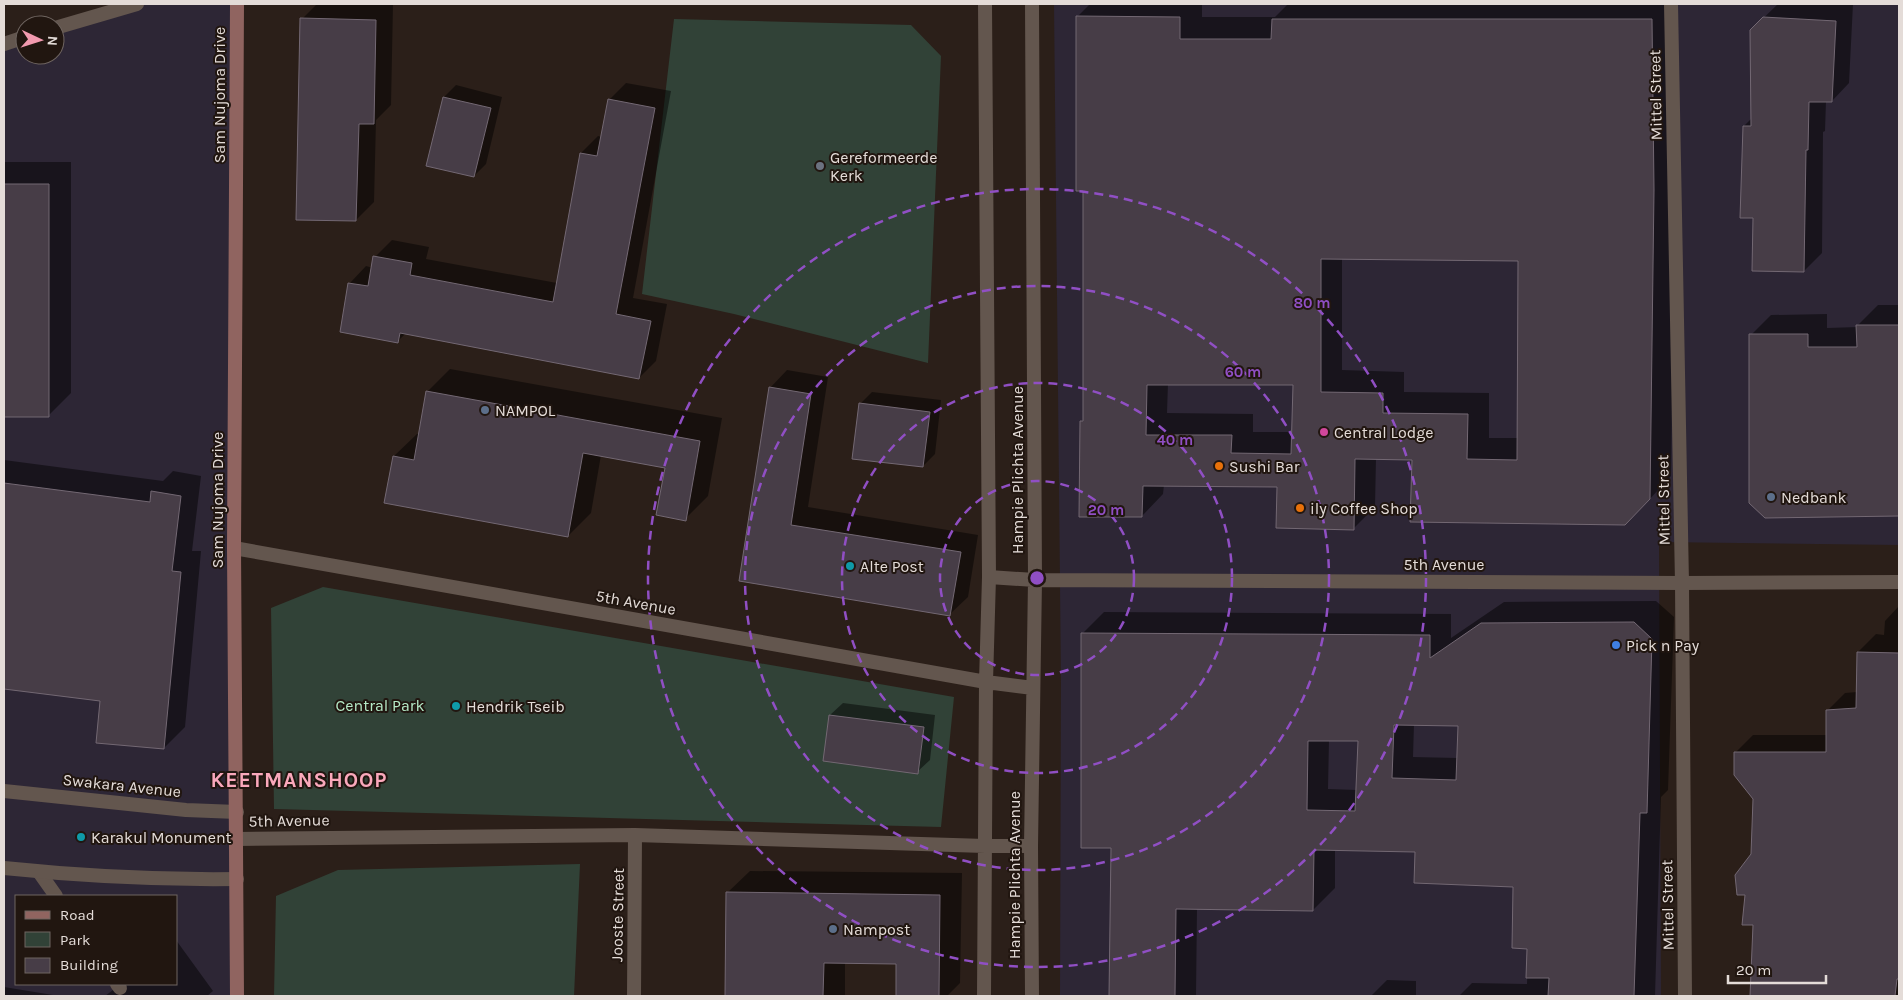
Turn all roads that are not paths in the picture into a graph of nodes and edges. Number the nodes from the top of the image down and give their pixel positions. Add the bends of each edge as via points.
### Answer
1 (137, 4) edge
2 (237, 4) edge
3 (985, 4) edge
4 (1032, 4) edge
5 (1671, 4) edge
6 (65, 25) edge
7 (234, 548) junction
8 (989, 577) junction
9 (1035, 580) junction
10 (1899, 582) edge
11 (1682, 583) junction
12 (986, 682) junction
13 (1033, 688) junction
14 (4, 791) edge
15 (237, 812) junction
16 (635, 835) junction
17 (237, 838) junction
18 (985, 846) junction
19 (1031, 846) junction
20 (4, 868) edge
21 (39, 872) junction
22 (237, 879) junction
23 (55, 895) edge
24 (237, 996) edge
25 (634, 996) edge
26 (984, 996) edge
27 (1032, 996) edge
28 (1686, 996) edge

1 - 6 street
2 - 7 main road, Sam Nujoma Drive
3 - 8 street, Hampie Plichta Avenue
4 - 9 street, Hampie Plichta Avenue
5 - 11 street, Mittel Street
7 - 12 street, 5th Avenue
7 - 15 main road, Sam Nujoma Drive
8 - 9 street, 5th Avenue
8 - 12 street, Hampie Plichta Avenue
9 - 11 street, 5th Avenue
9 - 13 street, Hampie Plichta Avenue
10 - 11 street, 5th Avenue
11 - 28 street, Mittel Street
12 - 13 street, 5th Avenue
12 - 18 street, Hampie Plichta Avenue
13 - 19 street, Hampie Plichta Avenue
14 - 15 street, Swakara Avenue via 186,810
15 - 17 main road, Sam Nujoma Drive
16 - 17 street, 5th Avenue
16 - 18 street, 5th Avenue
16 - 25 street, Jooste Street
17 - 22 main road, Sam Nujoma Drive
18 - 19 street, 5th Avenue
18 - 26 street, Hampie Plichta Avenue
19 - 27 street, Hampie Plichta Avenue
20 - 21 street
21 - 22 street
21 - 23 street
22 - 24 main road, Sam Nujoma Drive

